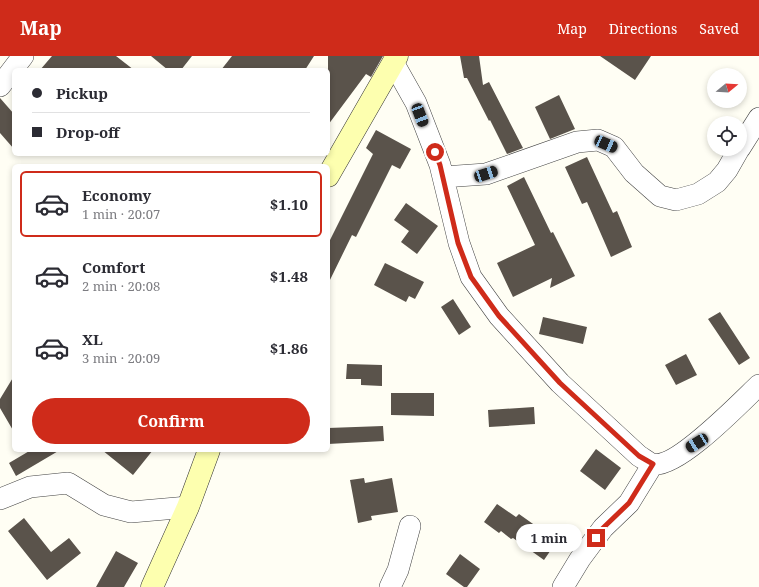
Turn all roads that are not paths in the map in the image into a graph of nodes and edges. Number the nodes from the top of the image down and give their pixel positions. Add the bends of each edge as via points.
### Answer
1 (23, 56) edge
2 (396, 60) edge
3 (14, 68) edge
4 (12, 70) edge
5 (0, 86) edge
6 (759, 118) edge
7 (747, 137) edge
8 (735, 156) edge
9 (330, 173) edge
10 (443, 177) junction
11 (759, 385) edge
12 (208, 452) edge
13 (653, 464) junction
14 (0, 499) edge
15 (188, 507) junction
16 (410, 526) dead end
17 (152, 587) edge
18 (390, 587) edge
19 (563, 587) edge

1 - 3 street
2 - 9 main road
2 - 10 street via 416,103
4 - 5 street
6 - 7 street
8 - 10 street via 718,182 698,194 676,200 660,196 634,173 614,147 598,140 577,142 486,174
10 - 13 street via 458,243 471,277 499,316 560,383 639,456
11 - 13 street via 697,443 666,462
12 - 15 main road
13 - 19 street via 629,503 603,528
14 - 15 street via 30,488 68,483 104,505 131,512
15 - 17 main road
16 - 18 street via 398,570

